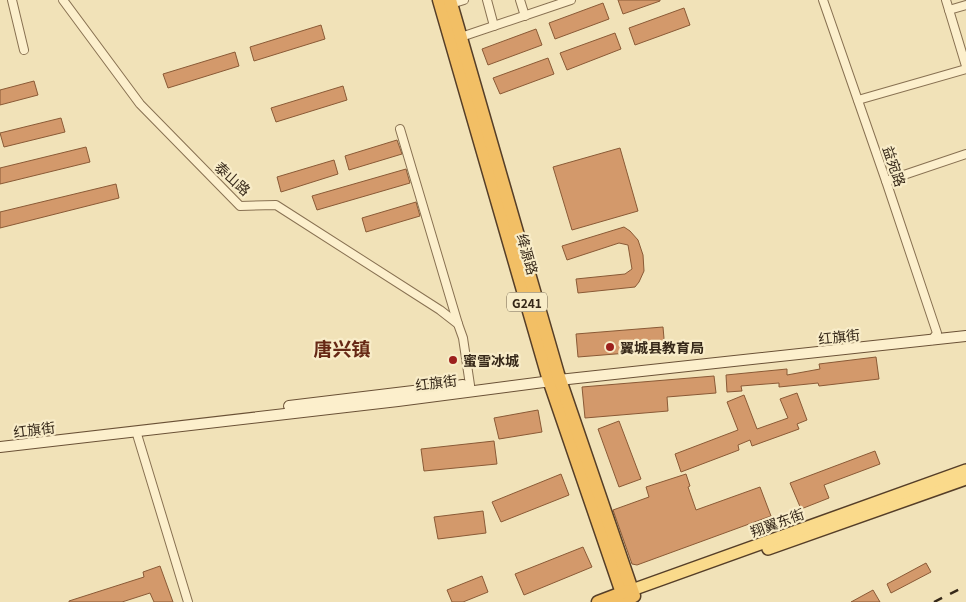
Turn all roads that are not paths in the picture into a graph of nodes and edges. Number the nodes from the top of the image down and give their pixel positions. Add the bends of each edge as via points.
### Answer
1 (12, 0) edge
2 (63, 0) edge
3 (464, 0) edge
4 (487, 0) edge
5 (520, 0) edge
6 (571, 0) edge
7 (823, 0) edge
8 (946, 0) edge
9 (447, 1) edge
10 (552, 3) edge
11 (966, 5) edge
12 (949, 10) junction
13 (524, 16) junction
14 (494, 26) junction
15 (461, 37) junction
16 (24, 50) dead end
17 (966, 68) edge
18 (858, 100) junction
19 (400, 129) dead end
20 (966, 154) edge
21 (886, 180) junction
22 (458, 324) junction
23 (966, 330) edge
24 (966, 336) edge
25 (934, 337) junction
26 (554, 378) junction
27 (470, 385) junction
28 (136, 431) junction
29 (0, 441) edge
30 (0, 447) edge
31 (966, 470) edge
32 (966, 480) edge
33 (627, 596) edge
34 (188, 602) edge
35 (598, 602) edge

1 - 16 street
2 - 22 street, 泰山路 via 140,104 240,206 276,205
3 - 9 street
4 - 14 street
5 - 13 street
6 - 10 street
7 - 18 street, 益宛路
8 - 12 street
9 - 15 highway, 绛源路 / G241
9 - 26 highway, 绛源路 / G241
10 - 13 street
11 - 12 street
12 - 17 street
13 - 14 street
14 - 15 street
15 - 26 highway, 绛源路 / G241
17 - 18 street
18 - 21 street, 益宛路
19 - 22 street
20 - 21 street
21 - 25 street, 益宛路
22 - 27 street
23 - 25 main road, 红旗街
24 - 25 main road, 红旗街
25 - 26 main road, 红旗街
26 - 27 main road, 红旗街
26 - 28 main road, 红旗街
26 - 33 highway, 绛源路 / G241
27 - 29 main road, 红旗街
28 - 30 main road, 红旗街
28 - 34 street
31 - 33 main road, 翔翼东街
32 - 33 main road, 翔翼东街
33 - 35 highway, 翔翼东街

